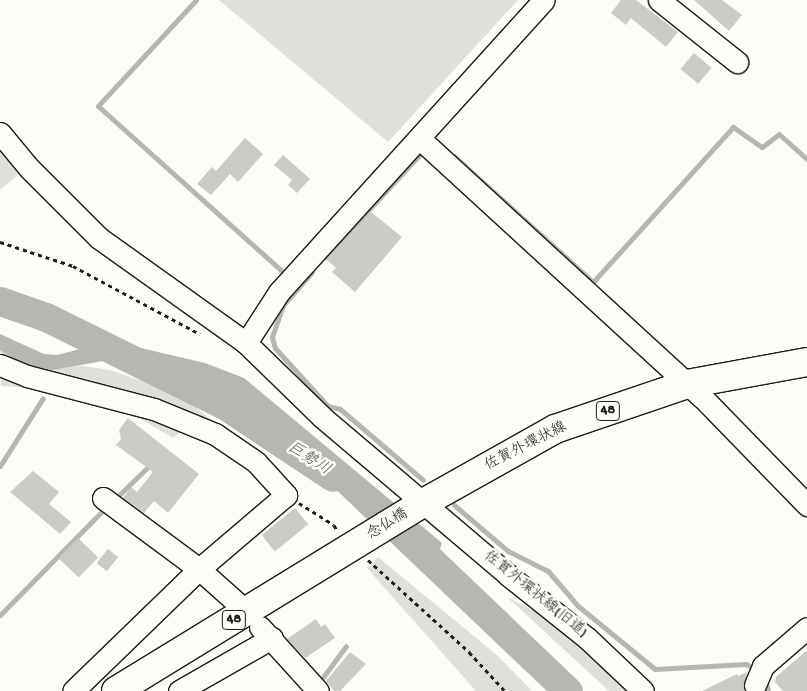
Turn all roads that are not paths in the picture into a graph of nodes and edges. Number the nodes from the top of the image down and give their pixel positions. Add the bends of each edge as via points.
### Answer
1 (544, 0) edge
2 (659, 0) edge
3 (737, 62) dead end
4 (0, 133) edge
5 (425, 144) junction
6 (246, 343) junction
7 (807, 362) edge
8 (0, 365) edge
9 (687, 384) junction
10 (425, 502) junction
11 (110, 503) dead end
12 (807, 505) edge
13 (199, 569) junction
14 (236, 602) dead end
15 (807, 628) edge
16 (758, 675) dead end
17 (316, 688) edge
18 (72, 691) edge
19 (116, 691) edge
20 (179, 691) edge
21 (642, 691) edge

1 - 5 street
2 - 3 street
4 - 6 street, 佐賀外環状線(旧道) via 29,168 99,238
5 - 6 street via 279,292
5 - 9 street
6 - 10 street, 佐賀外環状線(旧道) via 322,417
7 - 9 main road, 佐賀外環状線 / 48
8 - 13 street via 27,376 154,409 215,434 256,462 286,495
9 - 10 main road, 佐賀外環状線 / 48 via 554,429
9 - 12 street
10 - 19 main road, 念仏橋 / 48
10 - 21 street, 佐賀外環状線(旧道) via 508,575 587,638
11 - 13 street
13 - 14 street
13 - 18 street
15 - 16 street
17 - 20 street via 266,632

